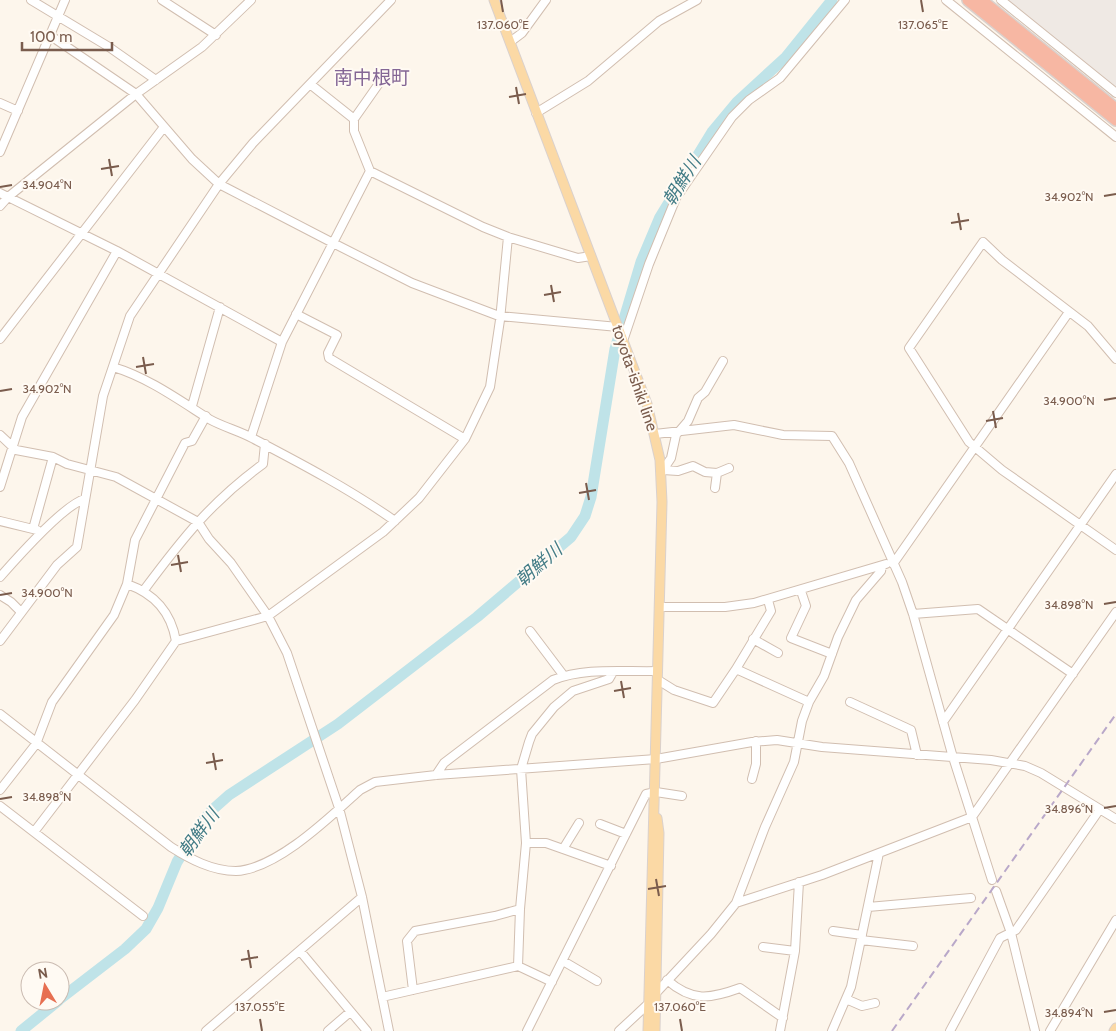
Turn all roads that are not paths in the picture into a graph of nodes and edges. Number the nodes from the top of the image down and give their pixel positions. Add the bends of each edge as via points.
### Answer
1 (31, 0) edge
2 (65, 0) edge
3 (162, 0) edge
4 (251, 0) edge
5 (391, 0) edge
6 (494, 0) edge
7 (546, 0) edge
8 (696, 0) edge
9 (845, 0) edge
10 (968, 0) edge
11 (981, 0) edge
12 (1000, 0) edge
13 (950, 1) edge
14 (59, 16) junction
15 (216, 35) junction
16 (50, 36) junction
17 (510, 42) junction
18 (387, 72) dead end
19 (1057, 78) dead end
20 (156, 80) junction
21 (310, 84) junction
22 (1052, 85) junction
23 (1116, 93) edge
24 (136, 94) junction
25 (0, 103) edge
26 (1116, 109) edge
27 (18, 111) junction
28 (536, 113) junction
29 (354, 119) junction
30 (1116, 120) edge
31 (164, 127) junction
32 (1116, 137) edge
33 (0, 152) edge
34 (370, 171) junction
35 (219, 184) junction
36 (0, 193) edge
37 (8, 197) junction
38 (0, 206) edge
39 (82, 234) junction
40 (508, 237) junction
41 (333, 243) junction
42 (117, 251) junction
43 (591, 256) junction
44 (158, 275) junction
45 (220, 307) junction
46 (1069, 312) junction
47 (296, 314) junction
48 (499, 316) junction
49 (617, 324) junction
50 (0, 339) edge
51 (622, 340) junction
52 (282, 342) junction
53 (1116, 359) edge
54 (724, 361) dead end
55 (112, 368) junction
56 (192, 406) junction
57 (206, 416) junction
58 (679, 430) junction
59 (655, 434) junction
60 (0, 435) edge
61 (251, 437) junction
62 (465, 439) junction
63 (265, 444) junction
64 (12, 445) junction
65 (974, 447) junction
66 (53, 457) junction
67 (729, 468) dead end
68 (92, 470) junction
69 (662, 472) junction
70 (718, 473) junction
71 (1116, 474) edge
72 (0, 487) edge
73 (715, 488) dead end
74 (155, 497) junction
75 (85, 499) junction
76 (0, 521) edge
77 (198, 522) junction
78 (395, 522) junction
79 (1080, 525) junction
80 (33, 529) junction
81 (42, 533) junction
82 (1116, 550) edge
83 (893, 562) junction
84 (882, 566) junction
85 (0, 577) edge
86 (127, 584) junction
87 (144, 590) junction
88 (801, 590) junction
89 (0, 595) edge
90 (768, 600) junction
91 (659, 607) junction
92 (21, 612) junction
93 (1116, 612) edge
94 (913, 614) junction
95 (268, 616) junction
96 (1008, 629) junction
97 (530, 631) dead end
98 (753, 639) junction
99 (0, 641) edge
100 (176, 641) junction
101 (778, 653) dead end
102 (832, 654) junction
103 (736, 669) junction
104 (613, 672) junction
105 (1073, 674) junction
106 (564, 676) junction
107 (658, 676) junction
108 (809, 702) junction
109 (850, 702) dead end
110 (0, 714) edge
111 (943, 722) junction
112 (756, 741) junction
113 (798, 743) junction
114 (36, 744) junction
115 (918, 755) junction
116 (954, 758) junction
117 (656, 759) junction
118 (1011, 763) junction
119 (521, 769) junction
120 (78, 775) junction
121 (436, 775) junction
122 (752, 779) dead end
123 (0, 790) edge
124 (656, 792) junction
125 (682, 796) dead end
126 (0, 806) edge
127 (339, 808) junction
128 (655, 808) junction
129 (1100, 809) junction
130 (972, 817) junction
131 (1116, 819) edge
132 (580, 823) dead end
133 (600, 824) dead end
134 (34, 832) junction
135 (626, 834) junction
136 (526, 843) junction
137 (563, 849) junction
138 (879, 853) junction
139 (611, 866) junction
140 (992, 880) dead end
141 (800, 882) junction
142 (996, 891) dead end
143 (362, 897) junction
144 (971, 898) dead end
145 (736, 903) junction
146 (868, 907) junction
147 (520, 909) junction
148 (143, 916) dead end
149 (1116, 920) edge
150 (833, 931) dead end
151 (1011, 933) junction
152 (861, 938) junction
153 (913, 946) dead end
154 (763, 947) dead end
155 (300, 951) junction
156 (795, 951) junction
157 (563, 961) junction
158 (518, 966) junction
159 (667, 980) junction
160 (597, 981) dead end
161 (552, 982) junction
162 (413, 990) junction
163 (655, 994) junction
164 (382, 997) junction
165 (846, 999) junction
166 (875, 1003) dead end
167 (647, 1005) junction
168 (350, 1012) junction
169 (783, 1018) junction
170 (1116, 1028) edge
171 (206, 1031) edge
172 (328, 1031) edge
173 (367, 1031) edge
174 (389, 1031) edge
175 (527, 1031) edge
176 (619, 1031) edge
177 (648, 1031) edge
178 (655, 1031) edge
179 (780, 1031) edge
180 (832, 1031) edge
181 (950, 1031) edge
182 (1035, 1031) edge
183 (1050, 1031) edge
184 (1114, 1031) edge

1 - 14 street
2 - 14 street
3 - 15 street
4 - 15 street
5 - 21 street
6 - 17 main road, toyota-ishiki line
7 - 17 street via 522,33
8 - 28 street via 659,21 588,81
9 - 51 street via 780,78 736,113 681,191 656,246
10 - 30 highway
11 - 26 highway
12 - 23 street via 1071,61
13 - 22 street
14 - 16 street
14 - 20 street
15 - 20 street
16 - 24 street
16 - 27 street
17 - 28 main road, toyota-ishiki line
18 - 29 street
19 - 22 street
20 - 24 street
21 - 29 street
21 - 35 street
22 - 32 street
24 - 31 street
24 - 37 street
25 - 27 street
27 - 33 street
28 - 43 main road, toyota-ishiki line
29 - 34 street via 354,131
31 - 35 street
31 - 39 street
34 - 40 street via 483,228
34 - 41 street
35 - 41 street
35 - 44 street
36 - 37 street
37 - 38 street
37 - 39 street
39 - 42 street
39 - 50 street
40 - 43 street via 578,258
40 - 48 street
41 - 47 street
41 - 48 street via 412,283
42 - 44 street
42 - 64 street via 22,417
43 - 49 main road, toyota-ishiki line
44 - 45 street
44 - 55 street via 130,316
45 - 52 street
45 - 56 street
46 - 53 street via 1088,326
46 - 65 street
46 - 65 street via 983,242 909,348
47 - 52 street
47 - 62 street via 337,335 329,358
48 - 49 street
48 - 62 street via 490,387
49 - 51 main road, toyota-ishiki line
51 - 59 main road, toyota-ishiki line
52 - 61 street
54 - 58 street via 698,398 688,421
55 - 56 street via 131,374
55 - 68 street
56 - 57 street
57 - 61 street
57 - 74 street via 192,441 185,443
58 - 59 street
58 - 69 street
58 - 83 street via 734,425 783,435 832,436 849,462
59 - 69 main road, toyota-ishiki line
60 - 64 street
61 - 63 street
62 - 78 street via 419,498
63 - 77 street via 262,464 225,492
63 - 78 street via 367,502
64 - 66 street via 16,450
64 - 72 street
65 - 79 street
65 - 83 street
66 - 68 street
66 - 80 street
67 - 70 street
68 - 74 street via 116,477
68 - 75 street
69 - 70 street via 693,466 705,472
69 - 91 main road, toyota-ishiki line
70 - 73 street
71 - 79 street
74 - 77 street
74 - 86 street via 135,540
75 - 81 street
75 - 92 street via 76,549 57,565
76 - 80 street
77 - 87 street via 186,533
77 - 95 street
78 - 95 street
79 - 82 street
79 - 96 street
80 - 81 street
81 - 85 street
83 - 84 street
83 - 94 street
84 - 88 street
84 - 102 street via 856,600
86 - 87 street
86 - 114 street via 114,615 52,702
87 - 100 street via 168,615
88 - 90 street
88 - 102 street via 806,606 791,638
89 - 92 street
90 - 91 street via 725,606
90 - 98 street via 771,611
91 - 107 main road, toyota-ishiki line
92 - 99 street
93 - 105 street
94 - 96 street via 974,608
94 - 111 street
95 - 100 street
95 - 127 street via 287,653
96 - 105 street
96 - 111 street
97 - 106 street
98 - 101 street
98 - 103 street
100 - 120 street
102 - 108 street
103 - 107 street via 713,703 674,690
103 - 108 street
104 - 106 street
104 - 107 street
104 - 119 street via 609,679 572,691 554,707 532,734
105 - 118 street
106 - 121 street via 553,680 444,764
107 - 117 main road, toyota-ishiki line
108 - 113 street
109 - 115 street via 911,730
110 - 114 street
111 - 116 street
112 - 113 street
112 - 117 street
112 - 122 street
113 - 115 street
113 - 145 street via 794,762
114 - 120 street
114 - 123 street
115 - 116 street
116 - 118 street
116 - 130 street
117 - 119 street
117 - 124 main road, toyota-ishiki line
118 - 129 street via 1041,773
118 - 130 street
119 - 121 street
119 - 136 street
120 - 127 street via 191,859 235,871 261,866 278,857
120 - 134 street
121 - 127 street via 375,782
124 - 125 street
124 - 128 main road, toyota-ishiki line
124 - 135 street via 646,794
126 - 134 street
127 - 143 street
128 - 163 main road, toyota-ishiki line via 659,834
128 - 167 main road, toyota-ishiki line
129 - 131 street
129 - 151 street via 1018,928
130 - 138 street
130 - 140 street
132 - 137 street
133 - 135 street
134 - 148 street
135 - 139 street
136 - 137 street via 546,843
136 - 147 street
137 - 139 street
138 - 141 street
138 - 146 street
139 - 157 street
141 - 145 street
141 - 156 street
142 - 151 street
143 - 155 street
143 - 164 street
144 - 146 street
145 - 159 street
146 - 152 street
147 - 158 street
147 - 162 street via 415,931 407,940
149 - 183 street
150 - 152 street
151 - 181 street via 1000,938
151 - 182 street
152 - 153 street
152 - 165 street
154 - 156 street
155 - 168 street
155 - 171 street
156 - 169 street
157 - 160 street
157 - 161 street
158 - 161 street
158 - 162 street
159 - 163 street
159 - 169 street via 681,992 710,998 740,988
161 - 175 street
162 - 164 street
163 - 178 main road, toyota-ishiki line
164 - 174 street
165 - 166 street via 862,1006
165 - 180 street
167 - 176 street
167 - 177 main road, toyota-ishiki line
168 - 172 street
168 - 173 street
169 - 179 street
170 - 184 main road

